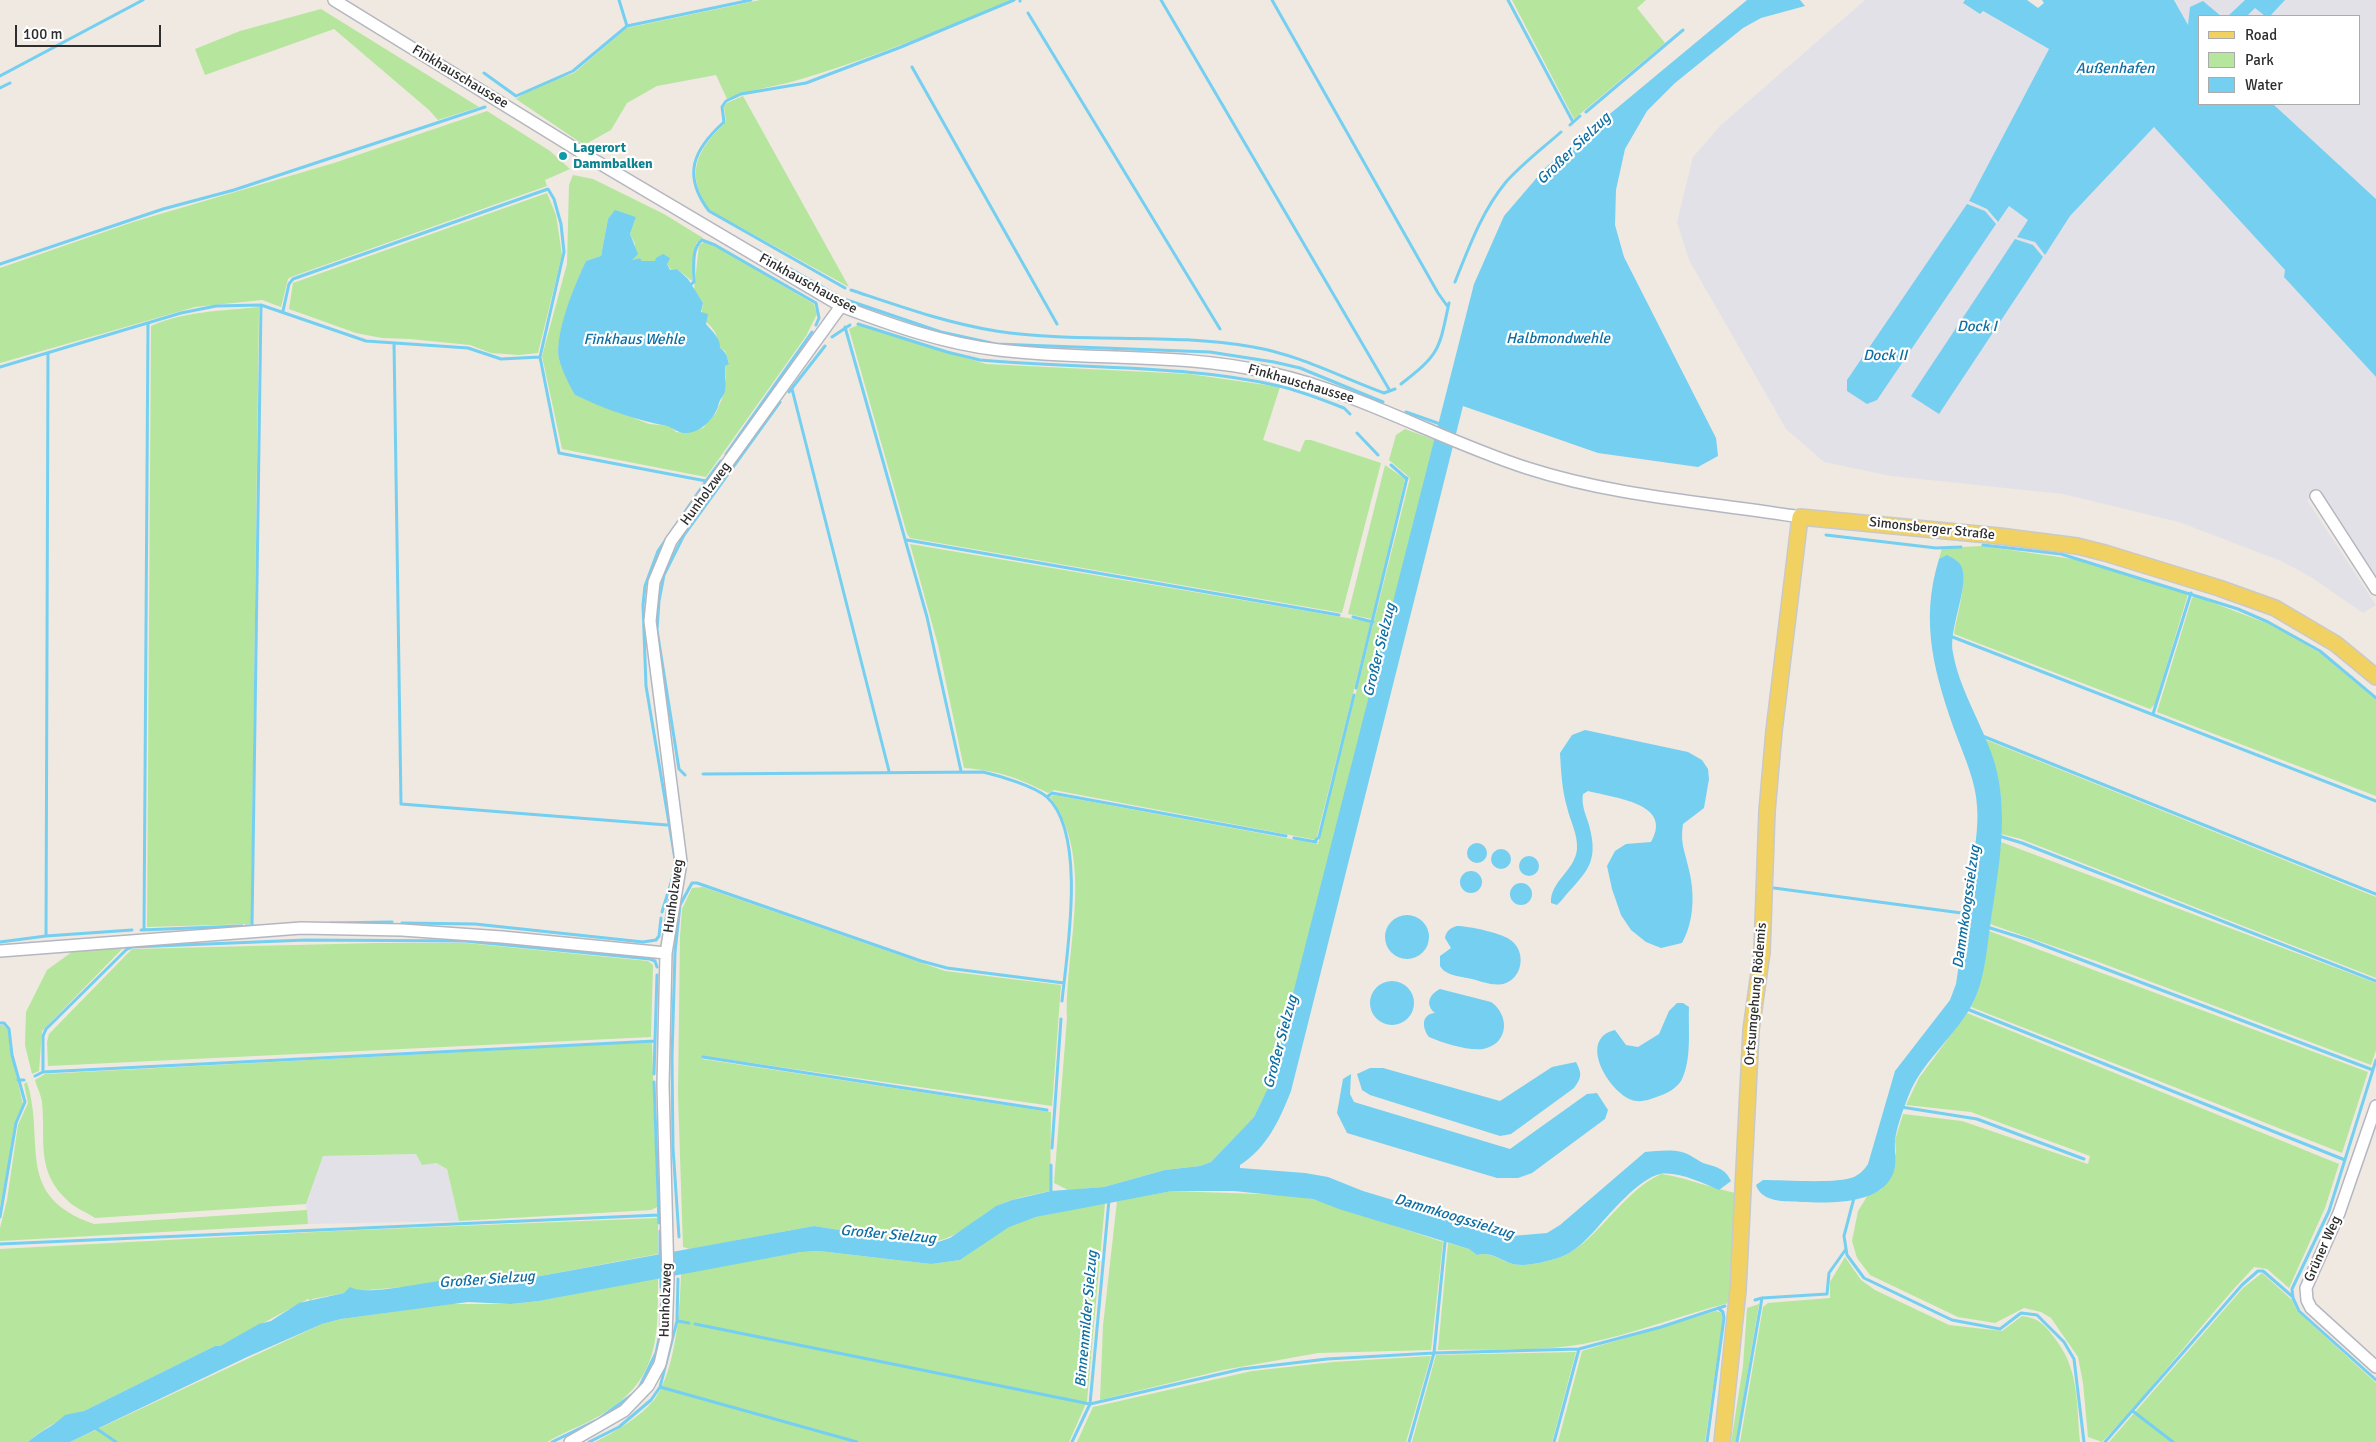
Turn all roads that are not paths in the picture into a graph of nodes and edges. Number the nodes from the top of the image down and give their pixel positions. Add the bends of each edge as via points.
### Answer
1 (334, 0) edge
2 (841, 306) junction
3 (1466, 445) joint
4 (2316, 496) dead end
5 (1800, 517) junction
6 (2376, 588) edge
7 (2376, 677) edge
8 (0, 951) edge
9 (666, 953) junction
10 (2376, 1106) edge
11 (2376, 1367) edge
12 (570, 1442) edge
13 (1722, 1442) edge

1 - 2 street, Finkhauschaussee via 589,157
2 - 3 street, Finkhauschaussee via 908,329 996,350 1215,363 1272,373 1355,400
2 - 9 street, Hunholzweg via 671,542 654,582 650,621 681,862
3 - 5 street, Simonsberger Straße via 1527,468 1621,492
4 - 6 street
5 - 7 main road, Simonsberger Straße via 2018,538 2105,553 2275,608 2336,644
5 - 13 main road, Ortsumgehung Rödemis via 1769,785 1762,952 1751,1030 1738,1290
8 - 9 street via 301,928 402,930
9 - 12 street, Hunholzweg via 663,1085 668,1278 666,1338 660,1364 648,1386 624,1411
10 - 11 street, Grüner Weg via 2339,1213 2306,1288 2311,1308

